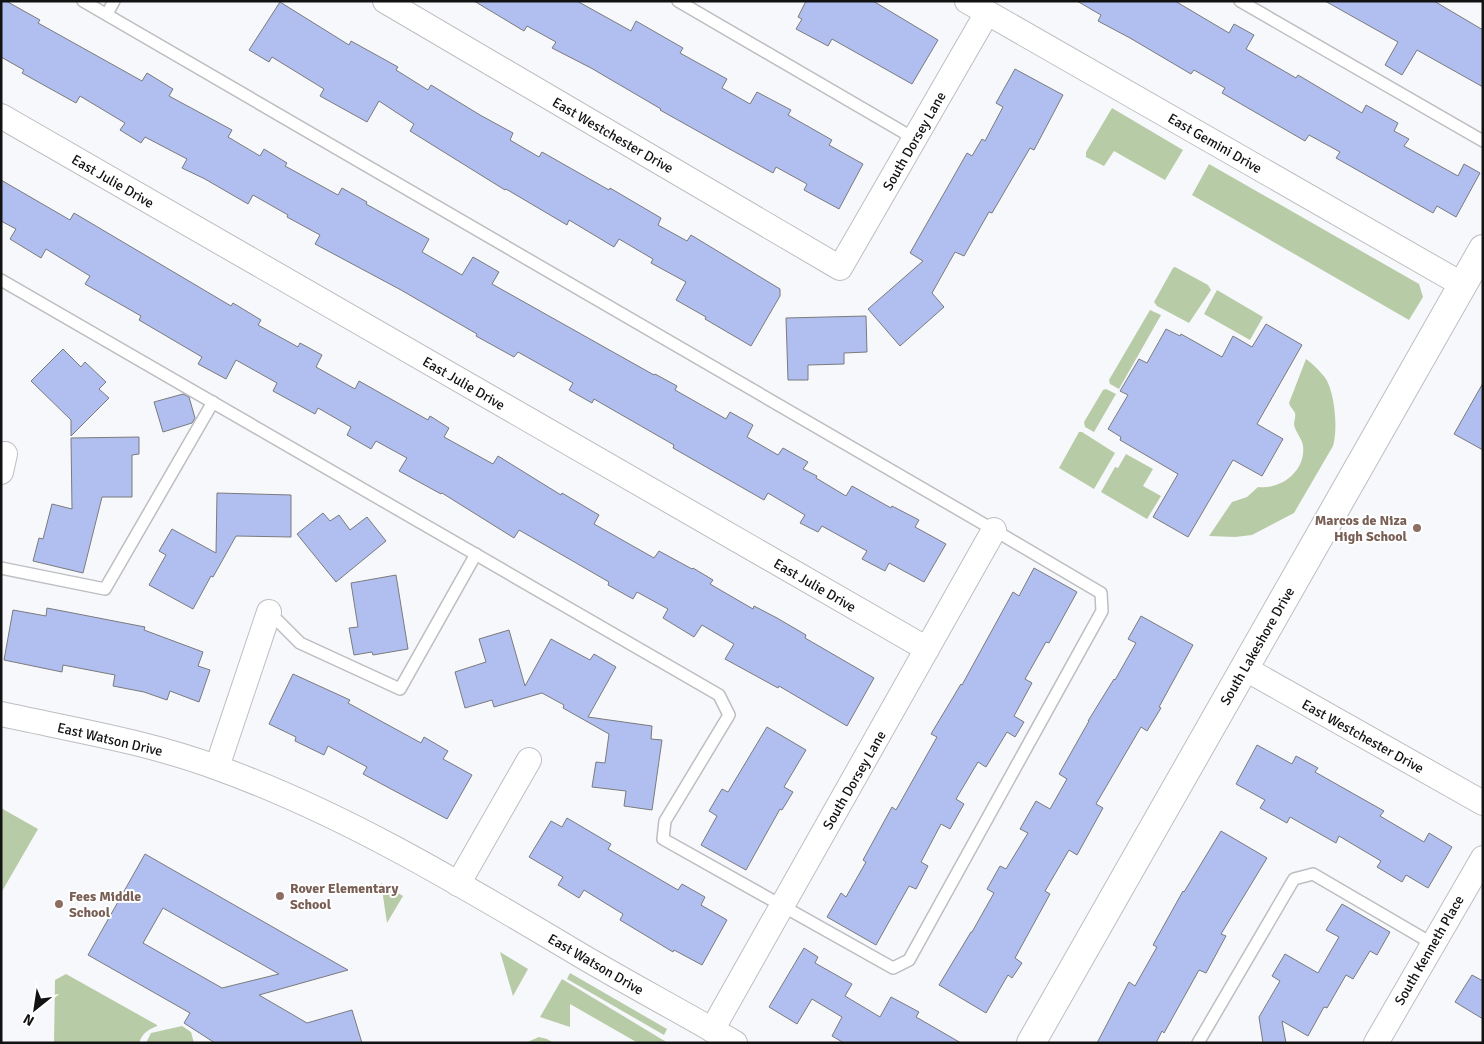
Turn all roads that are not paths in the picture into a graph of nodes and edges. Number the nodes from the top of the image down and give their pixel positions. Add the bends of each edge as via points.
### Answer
1 (83, 1) edge
2 (114, 1) edge
3 (385, 1) edge
4 (678, 1) edge
5 (967, 1) edge
6 (1240, 1) edge
7 (987, 13) junction
8 (107, 14) junction
9 (1, 116) edge
10 (915, 139) junction
11 (1483, 141) edge
12 (1483, 250) edge
13 (840, 268) joint
14 (1, 280) edge
15 (1462, 285) junction
16 (213, 402) junction
17 (994, 530) junction
18 (476, 554) junction
19 (1, 568) edge
20 (270, 612) joint
21 (927, 650) junction
22 (1244, 668) junction
23 (1, 714) edge
24 (529, 760) dead end
25 (217, 767) junction
26 (1483, 804) edge
27 (1483, 858) edge
28 (458, 884) junction
29 (782, 906) junction
30 (1433, 944) junction
31 (712, 1030) junction
32 (735, 1043) edge
33 (1031, 1043) edge
34 (1198, 1043) edge
35 (1376, 1043) edge

1 - 8 lane
2 - 8 lane
3 - 13 street, East Westchester Drive
4 - 10 lane
5 - 7 street, East Gemini Drive
6 - 11 lane
7 - 10 street, South Dorsey Lane
7 - 15 street, East Gemini Drive
8 - 17 lane
9 - 21 street, East Julie Drive
10 - 13 street, South Dorsey Lane
12 - 15 street, South Lakeshore Drive
14 - 16 lane
15 - 22 street, South Lakeshore Drive
16 - 18 lane
16 - 19 lane via 105,589
17 - 21 street, South Dorsey Lane
17 - 29 lane via 1100,593 1102,611 910,960 893,968
18 - 20 lane via 400,689 300,643
18 - 29 lane via 720,695 729,715 665,821 663,839
20 - 25 street
21 - 29 street, South Dorsey Lane
22 - 26 street, East Westchester Drive
22 - 33 street, South Lakeshore Drive
23 - 25 street, East Watson Drive via 161,750
24 - 28 street
25 - 28 street, East Watson Drive via 354,826
27 - 30 street, South Kenneth Place
28 - 31 street, East Watson Drive
29 - 31 street, South Dorsey Lane
30 - 34 lane via 1312,874 1294,879
30 - 35 street, South Kenneth Place
31 - 32 street, East Watson Drive

